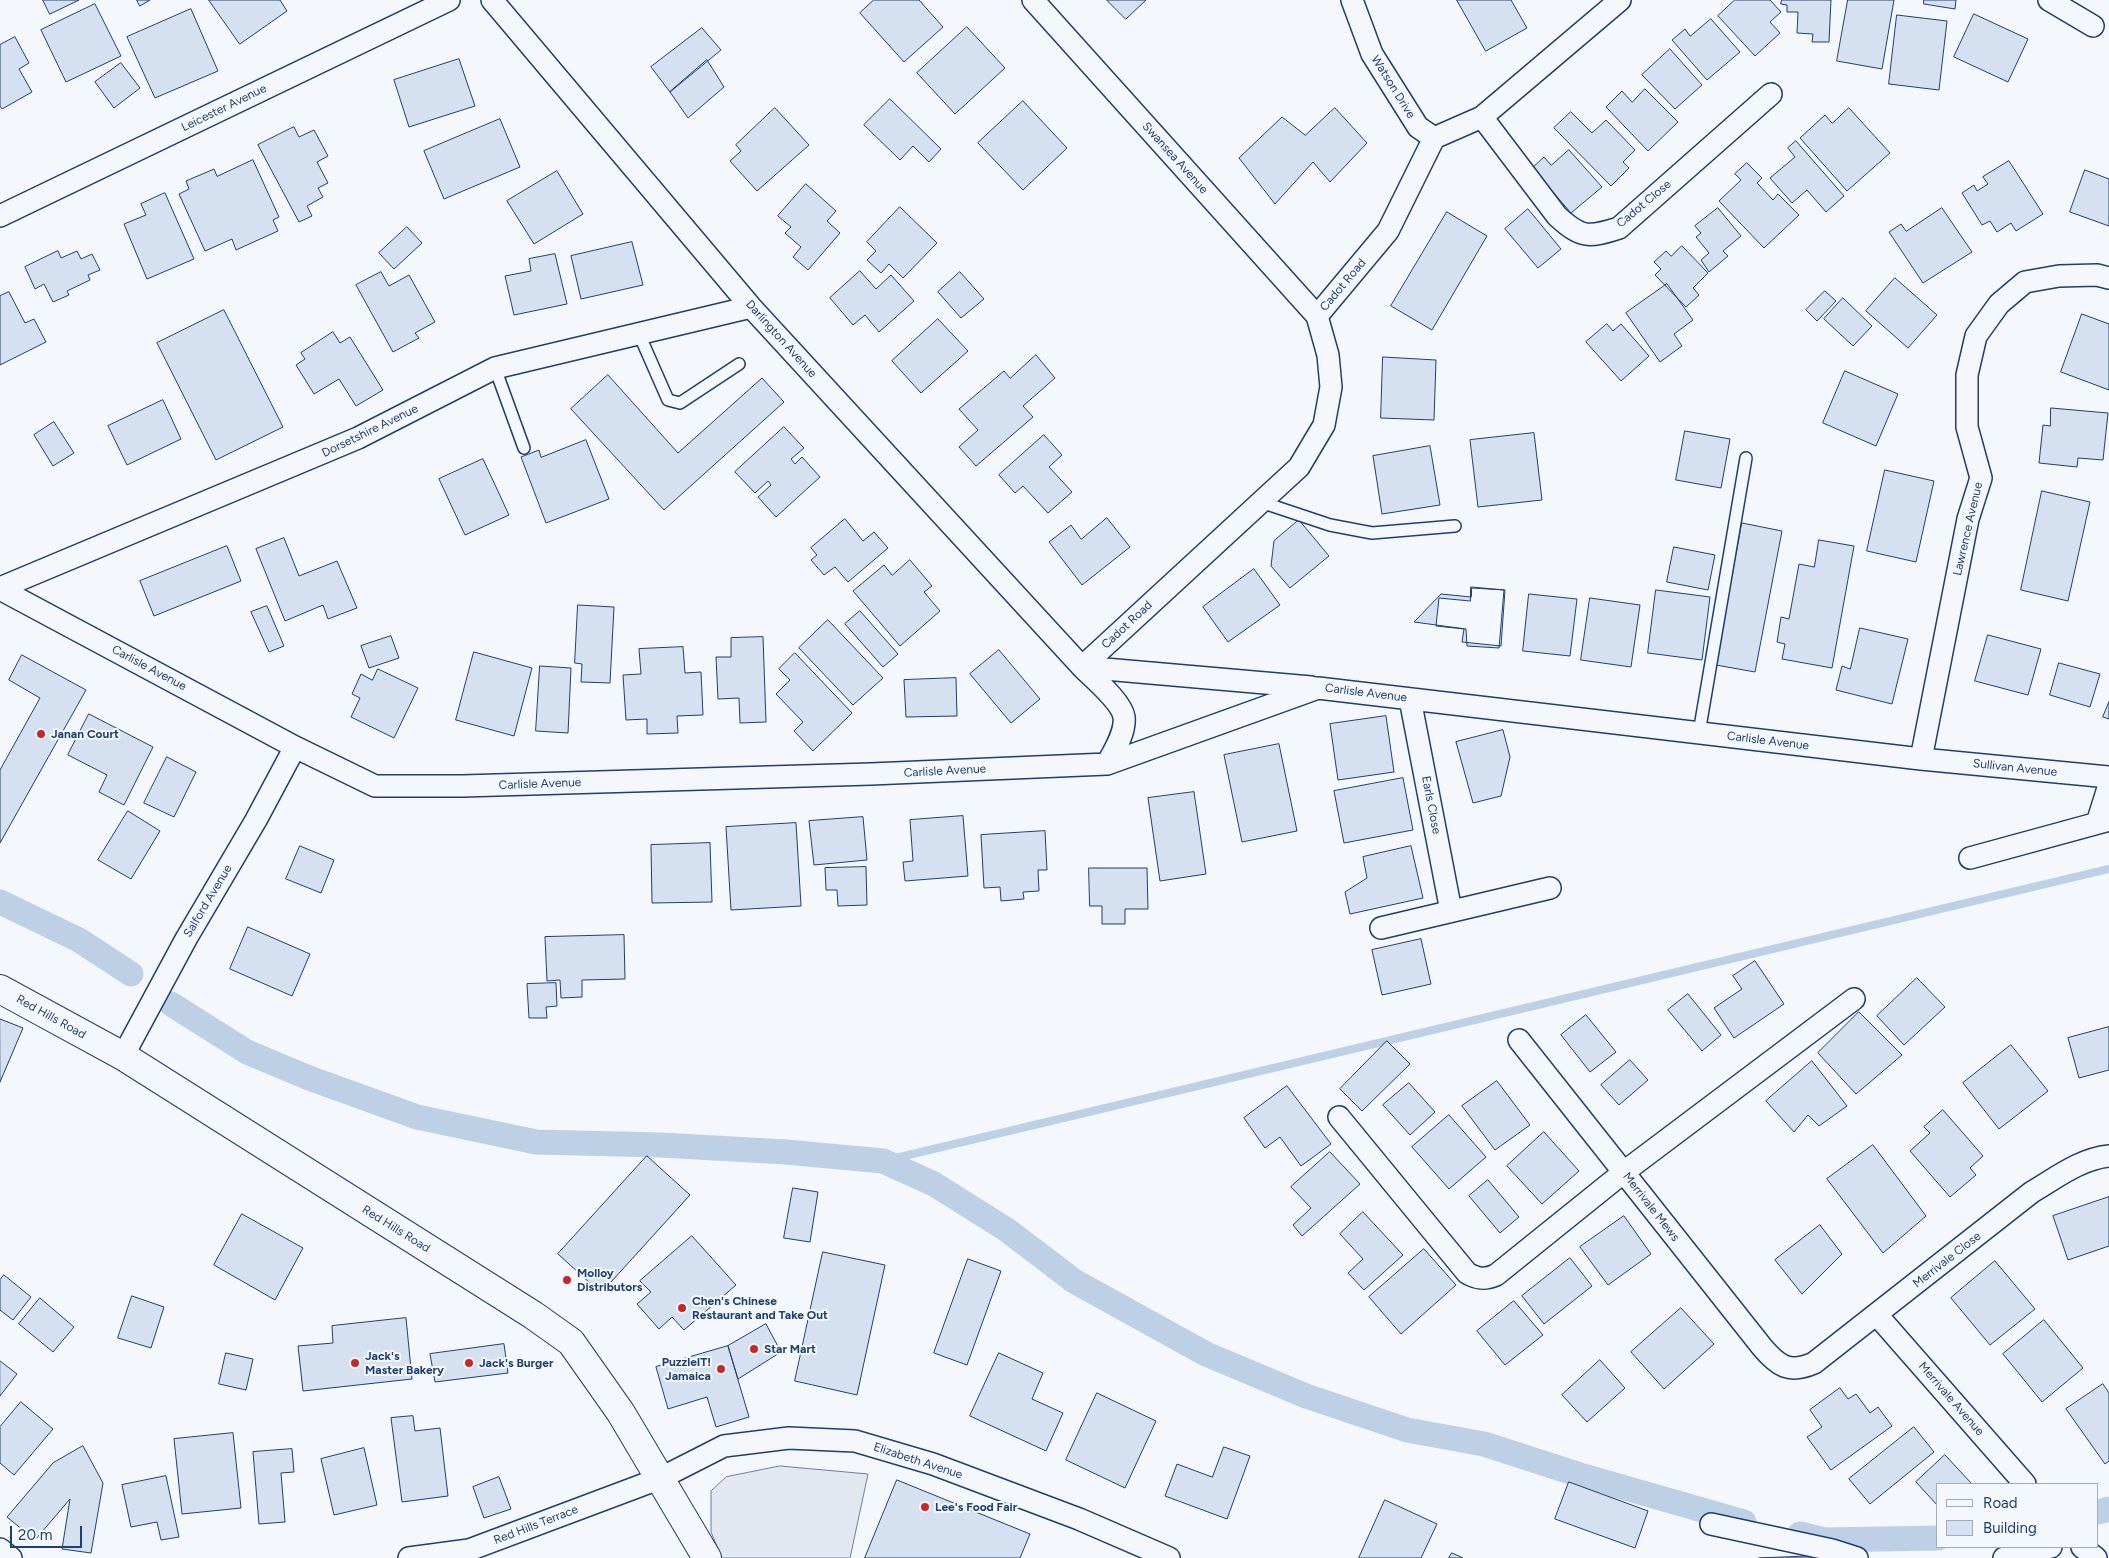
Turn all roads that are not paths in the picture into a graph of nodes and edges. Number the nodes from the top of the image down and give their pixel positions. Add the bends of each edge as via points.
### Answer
1 (449, 0) edge
2 (492, 0) edge
3 (1033, 0) edge
4 (1352, 0) edge
5 (1620, 0) edge
6 (2049, 0) edge
7 (2093, 26) dead end
8 (1771, 94) dead end
9 (1482, 117) junction
10 (1434, 138) junction
11 (0, 216) edge
12 (2109, 278) edge
13 (751, 307) junction
14 (1317, 316) junction
15 (639, 334) junction
16 (739, 364) dead end
17 (495, 368) junction
18 (524, 448) dead end
19 (1746, 458) dead end
20 (1261, 502) junction
21 (1455, 526) dead end
22 (0, 589) edge
23 (1082, 667) junction
24 (1318, 688) junction
25 (1410, 699) junction
26 (1699, 733) junction
27 (295, 747) junction
28 (1921, 759) junction
29 (1107, 764) junction
30 (2109, 777) edge
31 (2109, 785) edge
32 (2103, 821) edge
33 (1970, 858) dead end
34 (1550, 888) dead end
35 (1451, 912) junction
36 (1381, 928) dead end
37 (0, 989) edge
38 (1854, 999) dead end
39 (1519, 1040) dead end
40 (123, 1056) junction
41 (1339, 1116) dead end
42 (2109, 1156) edge
43 (1624, 1172) junction
44 (1878, 1315) junction
45 (1788, 1368) joint
46 (661, 1478) junction
47 (2024, 1483) edge
48 (1711, 1524) dead end
49 (2048, 1548) edge
50 (2083, 1548) edge
51 (0, 1549) edge
52 (11, 1558) edge
53 (409, 1558) edge
54 (707, 1558) edge
55 (1169, 1558) edge
56 (1857, 1558) edge
57 (2004, 1558) edge
58 (2096, 1558) edge

1 - 11 street, Leicester Avenue
2 - 13 street, Darlington Avenue
3 - 14 street, Swansea Avenue
4 - 10 street, Watson Drive via 1372,54 1418,127
5 - 9 street
6 - 7 street
8 - 9 street, Cadot Close via 1619,228 1601,234 1584,235 1557,216
9 - 10 street
10 - 14 street, Cadot Road via 1388,231
12 - 28 street, Lawrence Avenue via 2097,275 2059,276 2025,282 1999,304 1976,336 1967,375 1967,427 1981,478 1968,519
13 - 15 street, Dorsetshire Avenue
13 - 23 street, Darlington Avenue
14 - 20 street, Cadot Road via 1328,354 1332,387 1324,425 1299,467
15 - 16 lane via 668,400 680,403
15 - 17 street, Dorsetshire Avenue
17 - 18 lane
17 - 22 street, Dorsetshire Avenue via 358,438
19 - 26 lane
20 - 21 lane via 1330,525 1372,533
20 - 23 street, Cadot Road
22 - 27 street, Carlisle Avenue
23 - 24 street
23 - 29 street, Darlington Avenue via 1112,696 1124,716 1122,733
24 - 25 street, Carlisle Avenue
24 - 29 street, Carlisle Avenue
25 - 26 street, Carlisle Avenue
25 - 35 street, Earls Close
26 - 28 street, Carlisle Avenue
27 - 29 street, Carlisle Avenue via 375,786 861,775
27 - 40 street, Salford Avenue
28 - 30 street, Sullivan Avenue
31 - 32 street
32 - 33 street
34 - 35 street
35 - 36 street
37 - 40 main road, Red Hills Road
38 - 43 street
39 - 43 street, Merrivale Mews
40 - 46 main road, Red Hills Road via 571,1342 621,1412
41 - 43 street via 1467,1273 1481,1279 1496,1275
42 - 44 street, Merrivale Close via 2070,1169 2032,1192
43 - 45 street, Merrivale Mews via 1771,1357
44 - 45 street, Merrivale Close via 1814,1363 1802,1368
44 - 47 street, Merrivale Avenue
46 - 53 street, Red Hills Terrace via 469,1550
46 - 54 main road, Red Hills Road
46 - 55 street, Elizabeth Avenue via 724,1446 789,1438 855,1441 942,1467 1079,1519
48 - 56 street
49 - 57 street
50 - 58 street
51 - 52 street

